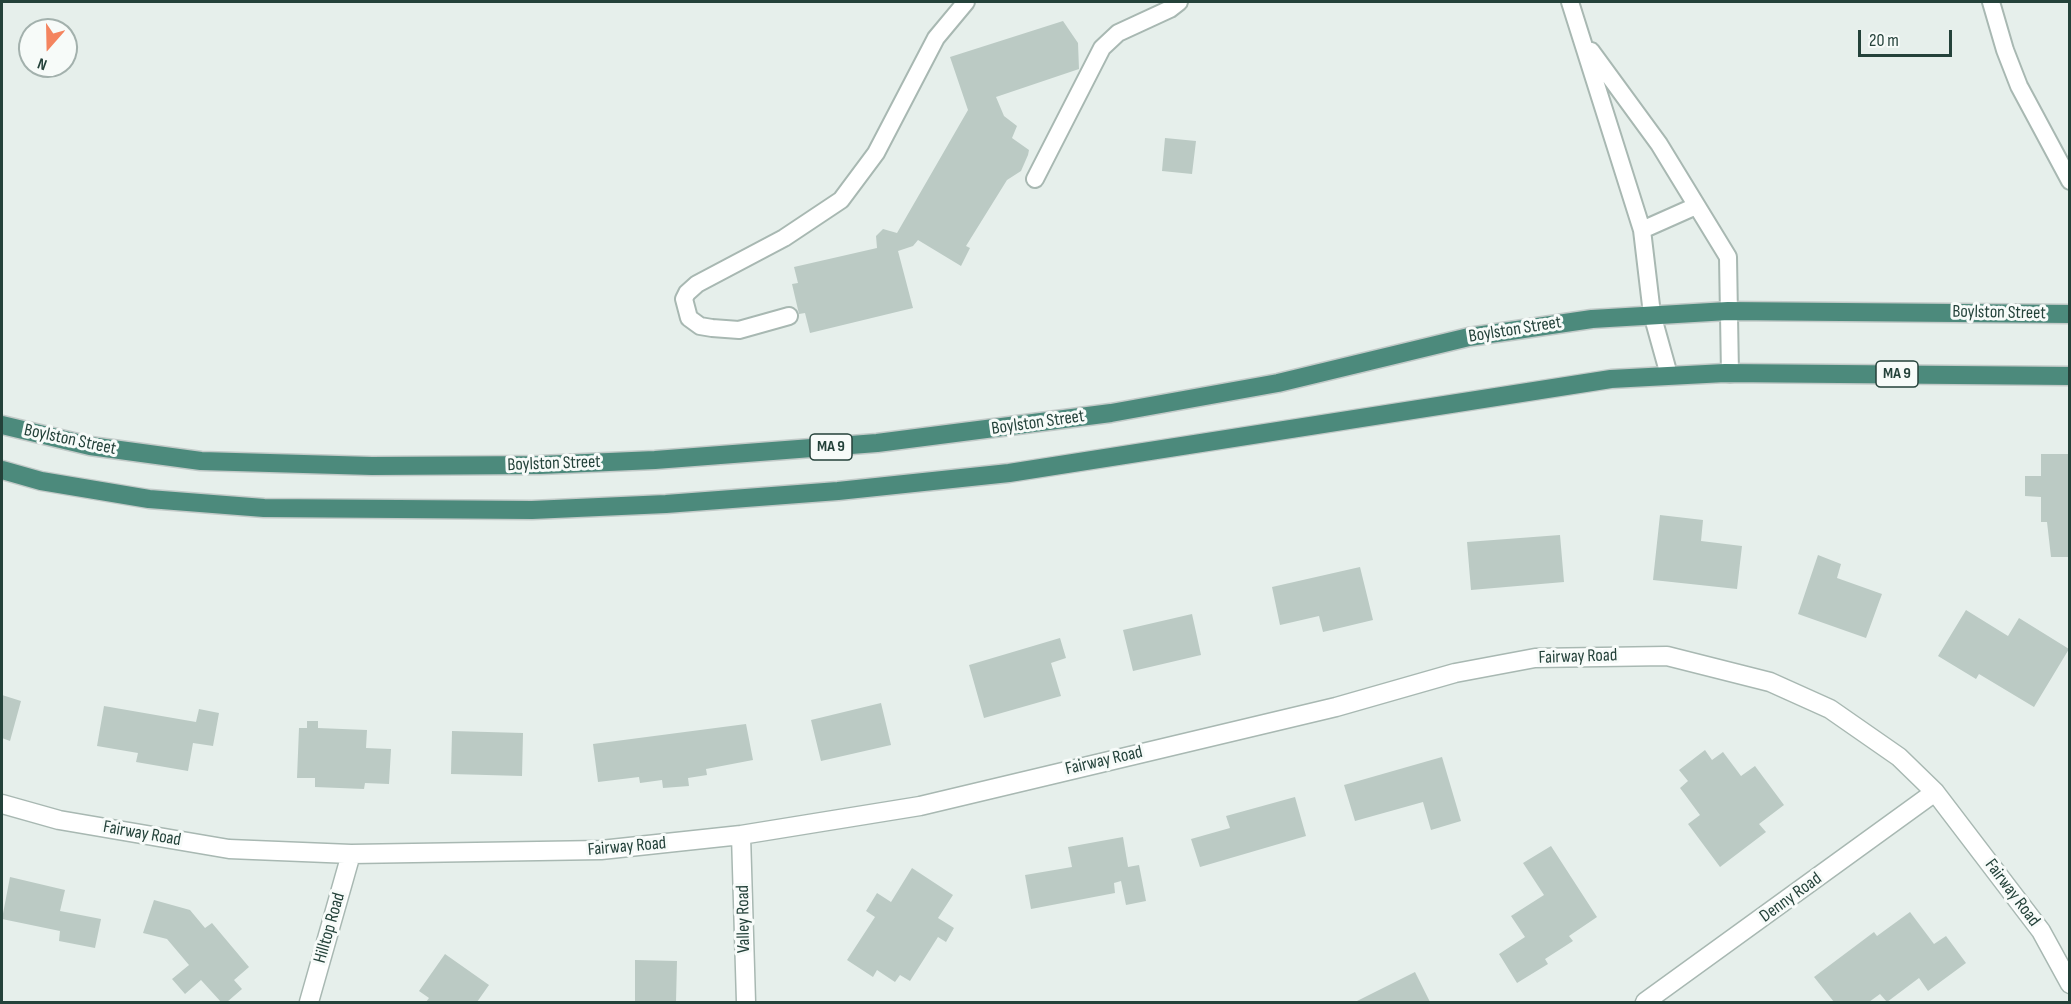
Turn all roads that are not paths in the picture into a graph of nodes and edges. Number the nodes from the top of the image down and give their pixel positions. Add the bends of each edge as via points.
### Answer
1 (966, 2) edge
2 (1179, 2) edge
3 (1570, 2) edge
4 (1990, 2) edge
5 (1584, 40) junction
6 (1035, 179) dead end
7 (2070, 182) edge
8 (1696, 206) junction
9 (1642, 230) junction
10 (1728, 311) junction
11 (1652, 314) junction
12 (2070, 314) edge
13 (789, 316) dead end
14 (1730, 374) junction
15 (1669, 375) junction
16 (2070, 376) edge
17 (2, 425) edge
18 (2, 471) edge
19 (1935, 792) junction
20 (2, 804) edge
21 (741, 835) junction
22 (351, 854) junction
23 (2070, 984) edge
24 (309, 1002) edge
25 (746, 1002) edge
26 (1645, 1002) edge

1 - 13 lane via 936,38 876,153 841,200 765,249 697,284 684,299 689,318 712,328 739,330
2 - 6 lane via 1118,33 1102,48
3 - 5 lane
4 - 7 lane via 2019,86
5 - 8 lane via 1659,144
5 - 9 lane
8 - 9 lane
8 - 10 lane via 1728,257
9 - 11 lane
10 - 11 highway, Boylston Street / MA 9
10 - 12 highway, Boylston Street / MA 9
10 - 14 lane
11 - 15 lane
11 - 17 highway, Boylston Street / MA 9 via 1562,322 1469,337 1266,386 1099,415 877,443 666,459 484,466 234,462 101,448
14 - 15 highway, MA 9
14 - 16 highway, MA 9
15 - 18 highway, MA 9 via 1611,379 1480,398 1009,473 666,504 532,510 264,508 149,499
19 - 21 street, Fairway Road via 1899,757 1830,710 1770,682 1667,656 1535,658 1455,673 1336,708 920,806
19 - 23 street, Fairway Road via 2041,931
19 - 26 street, Denny Road
20 - 22 street, Fairway Road via 59,820 230,849
21 - 22 street, Fairway Road via 601,850
21 - 25 street, Valley Road
22 - 24 street, Hilltop Road

